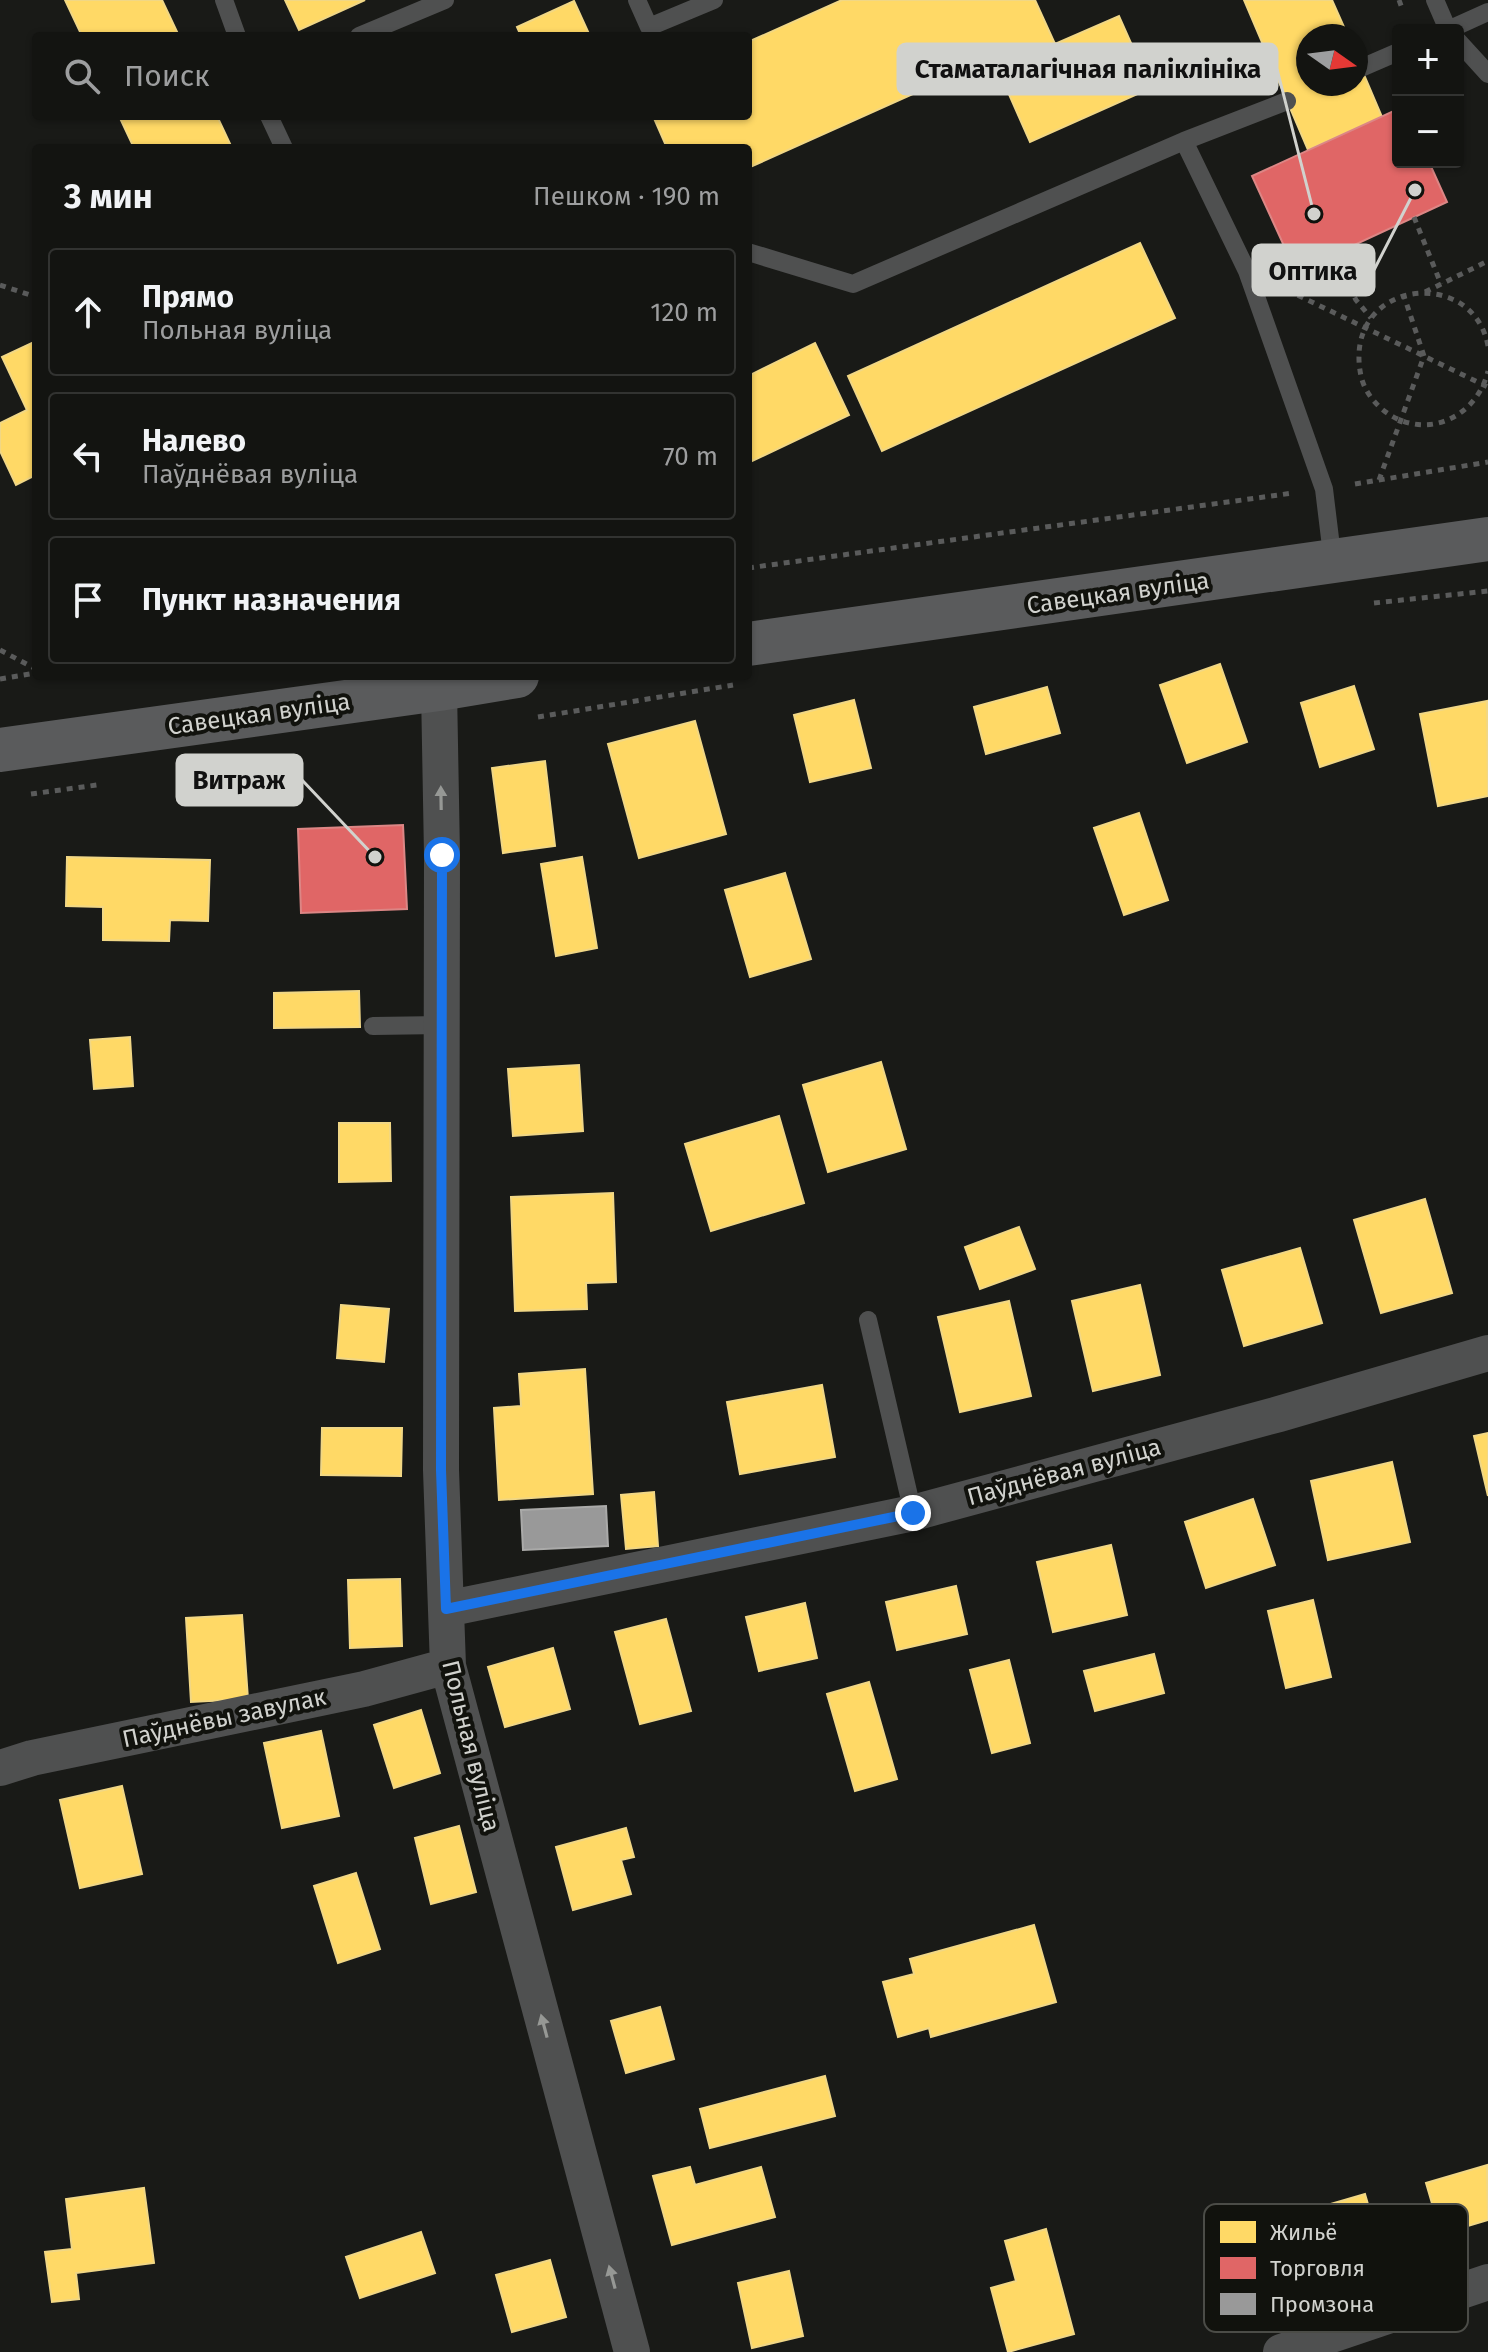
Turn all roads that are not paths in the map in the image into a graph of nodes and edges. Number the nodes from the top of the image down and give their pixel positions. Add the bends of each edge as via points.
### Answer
1 (224, 0) edge
2 (445, 0) edge
3 (637, 0) edge
4 (714, 0) edge
5 (1435, 0) edge
6 (1488, 12) edge
7 (1445, 24) edge
8 (1461, 24) edge
9 (236, 32) edge
10 (369, 32) edge
11 (1464, 48) edge
12 (1392, 55) edge
13 (1368, 65) edge
14 (1488, 74) edge
15 (1287, 101) dead end
16 (271, 120) edge
17 (1184, 141) junction
18 (282, 144) edge
19 (752, 253) edge
20 (1488, 539) edge
21 (1333, 563) junction
22 (752, 643) edge
23 (493, 680) edge
24 (439, 689) junction
25 (0, 750) edge
26 (442, 1025) junction
27 (373, 1026) dead end
28 (868, 1320) dead end
29 (1488, 1353) edge
30 (913, 1513) junction
31 (446, 1609) junction
32 (448, 1666) junction
33 (0, 1768) edge
34 (1488, 2282) edge
35 (1468, 2289) edge
36 (1340, 2332) edge
37 (632, 2352) edge
38 (1281, 2352) edge

1 - 9 lane
2 - 10 lane
3 - 4 lane via 649,27
5 - 7 lane
6 - 8 lane
11 - 14 lane
12 - 13 lane
15 - 17 lane
16 - 18 lane
17 - 19 lane via 853,284
17 - 21 lane via 1247,271 1324,489
20 - 21 street, Савецкая вуліца
21 - 22 street, Савецкая вуліца
23 - 24 street, Савецкая вуліца
24 - 25 street, Савецкая вуліца
26 -> 24 street, Польная вуліца
26 - 27 lane
26 - 31 street, Польная вуліца via 441,1470
28 - 30 lane
29 - 30 street, Паўднёвая вуліца
30 - 31 street, Паўднёвая вуліца
31 - 32 street, Польная вуліца
32 - 33 street, Паўднёвы завулак
37 -> 32 street, Польная вуліца
34 - 35 street
36 - 38 street

